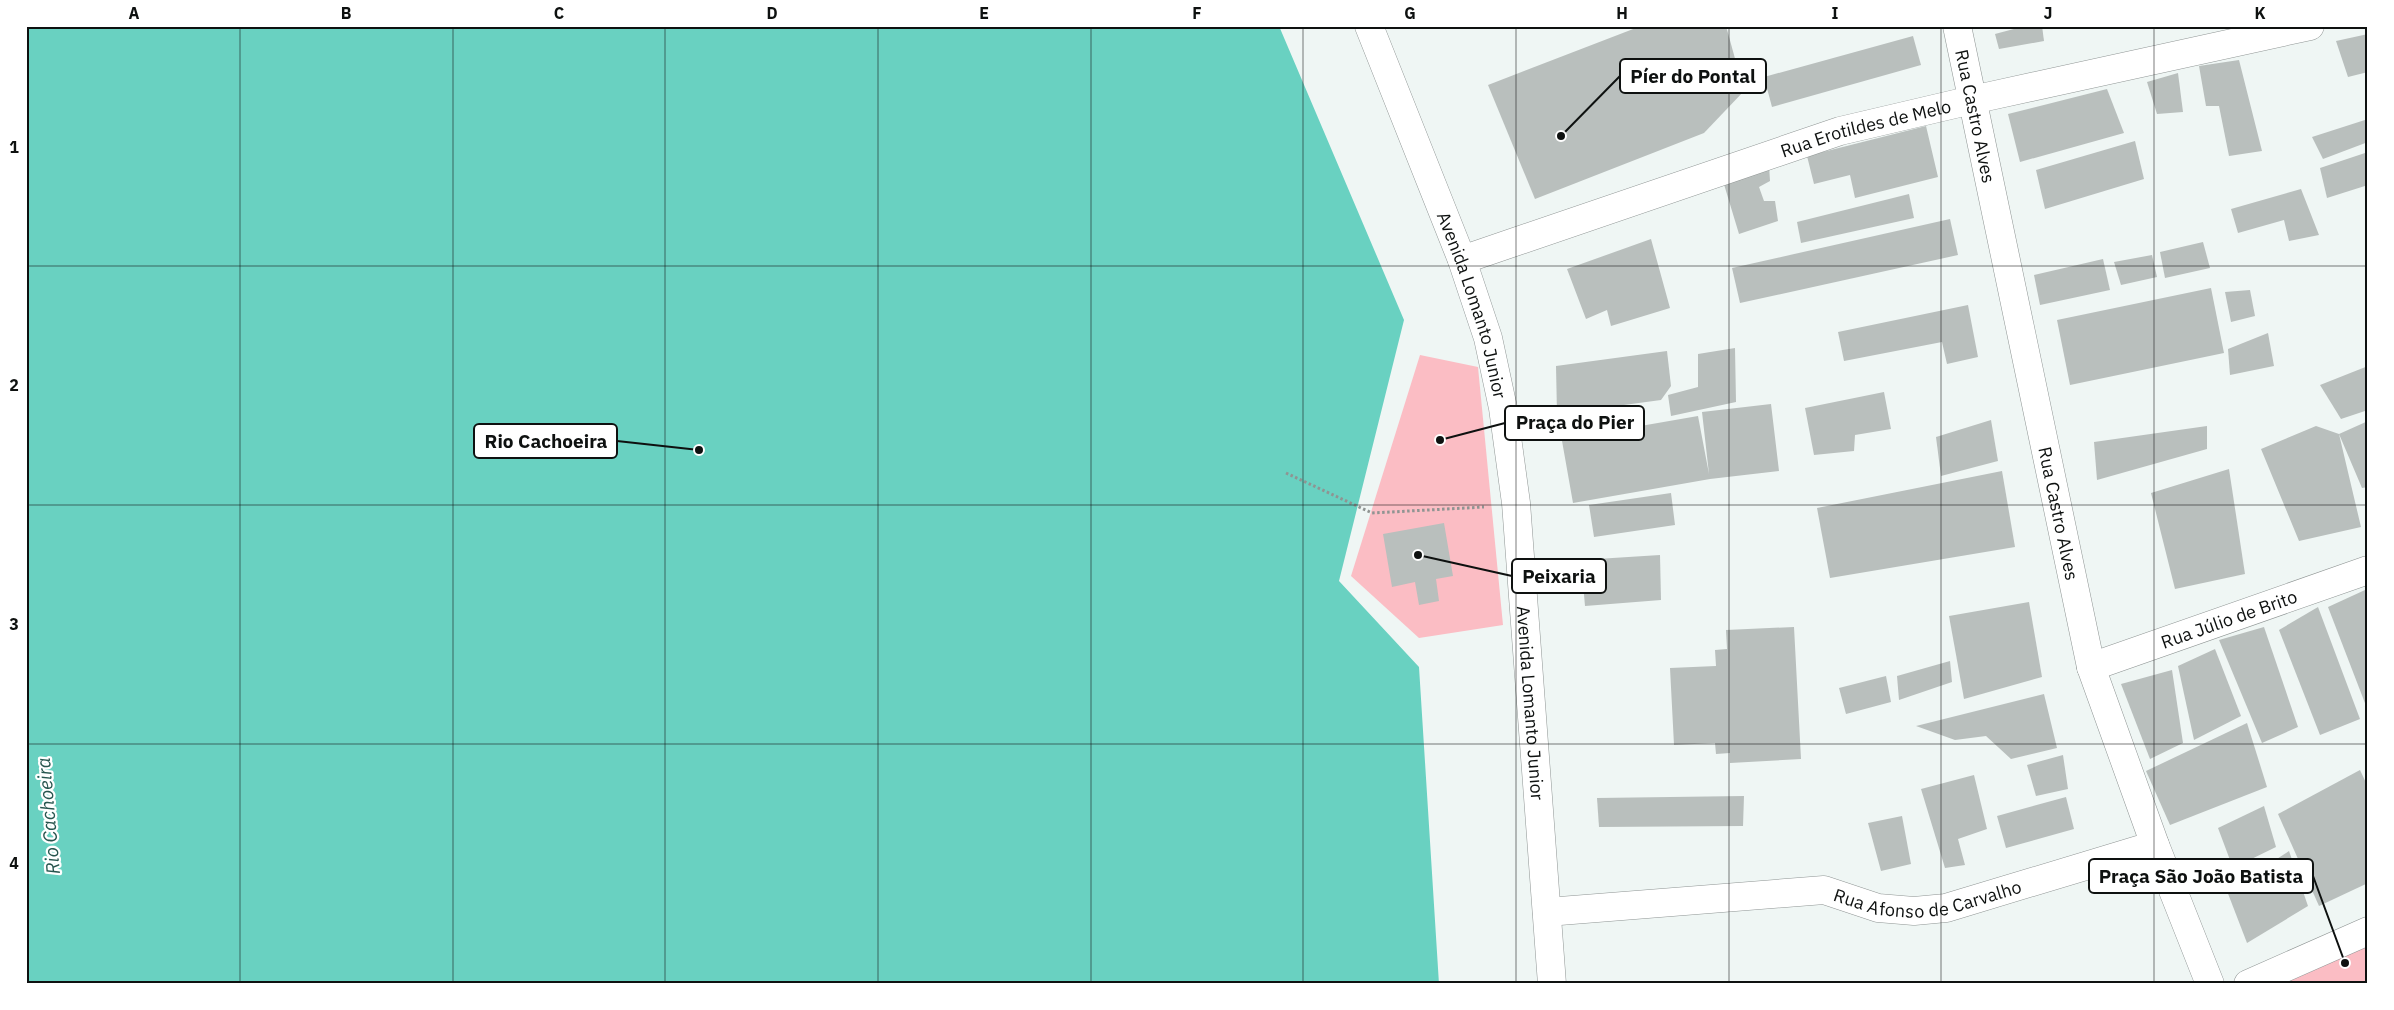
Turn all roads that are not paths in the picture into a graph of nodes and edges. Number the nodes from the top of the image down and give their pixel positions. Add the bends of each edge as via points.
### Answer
1 (1369, 26) edge
2 (1958, 26) edge
3 (2310, 26) edge
4 (1972, 100) junction
5 (1462, 260) junction
6 (2368, 570) edge
7 (2091, 666) junction
8 (2155, 845) junction
9 (1547, 912) junction
10 (2368, 931) edge
11 (1552, 984) edge
12 (2210, 984) edge
13 (2248, 984) edge

1 - 5 street, Avenida Lomanto Junior
2 - 4 street, Rua Castro Alves
3 - 4 street, Rua Erotildes de Melo
4 - 5 street, Rua Erotildes de Melo via 1840,131
4 - 7 street, Rua Castro Alves
5 - 9 street, Avenida Lomanto Junior via 1488,338 1504,408 1516,503
6 - 7 street, Rua Júlio de Brito
7 - 8 street, Rua Castro Alves
8 - 9 street, Rua Afonso de Carvalho via 1946,908 1914,911 1878,908 1824,890
8 - 12 street, Rua Castro Alves
9 - 11 street, Avenida Lomanto Junior
10 - 13 street

